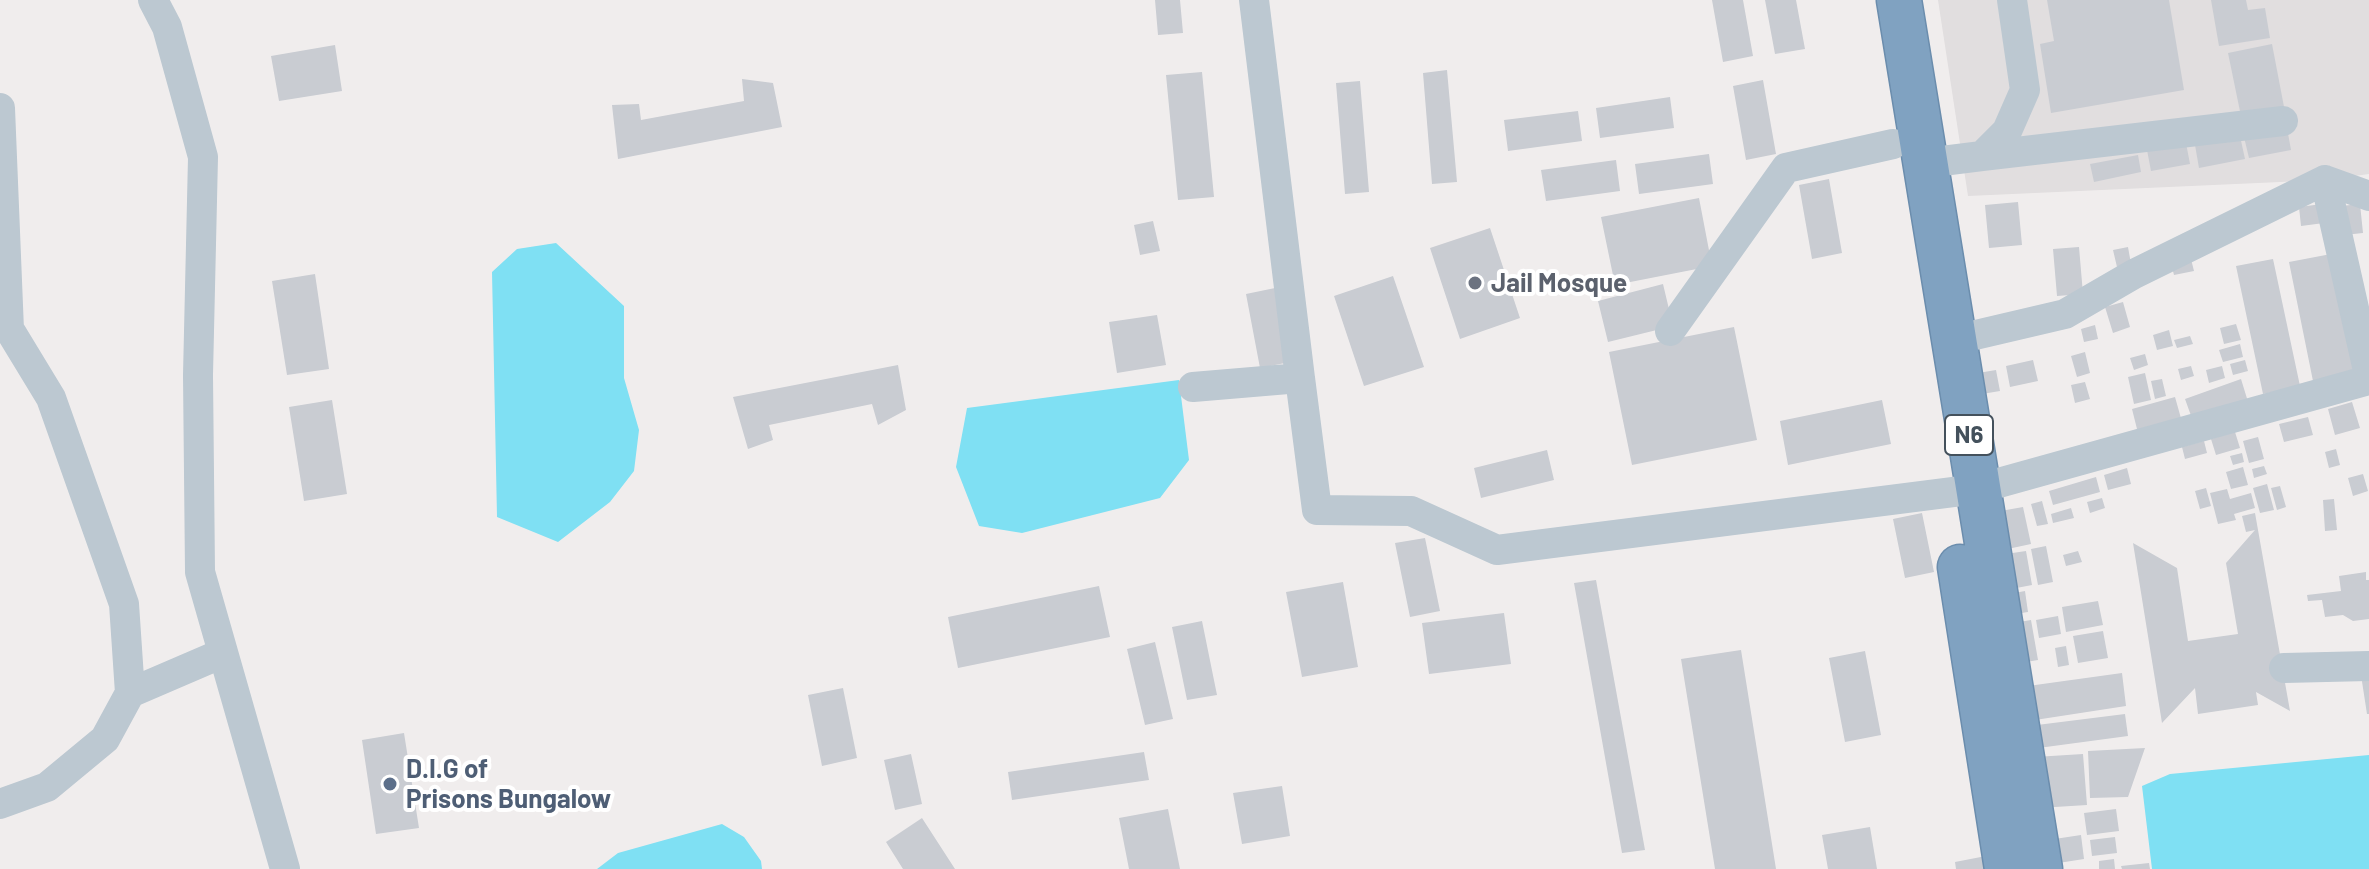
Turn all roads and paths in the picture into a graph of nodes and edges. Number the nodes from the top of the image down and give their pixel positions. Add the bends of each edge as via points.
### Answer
1 (153, 0) edge
2 (1254, 0) edge
3 (1870, 0) edge
4 (1899, 0) edge
5 (2012, 0) edge
6 (0, 108) edge
7 (2283, 121) dead end
8 (1910, 154) junction
9 (1982, 156) junction
10 (2325, 180) junction
11 (2369, 196) edge
12 (5, 322) edge
13 (1670, 331) dead end
14 (1954, 340) junction
15 (1300, 378) junction
16 (2369, 378) edge
17 (1193, 387) dead end
18 (1963, 490) junction
19 (223, 653) junction
20 (2369, 666) edge
21 (2284, 668) dead end
22 (130, 693) junction
23 (0, 804) edge
24 (285, 869) edge
25 (2007, 869) edge
26 (2040, 869) edge

1 - 19 street via 167,27 203,157 200,572
2 - 15 street
3 - 8 highway, N6
4 - 8 highway, N6
5 - 9 street via 2025,90 2007,131
6 - 12 street
7 - 9 street
8 - 9 street
8 - 13 street via 1786,168
8 - 14 highway, N6
8 - 18 highway, N6
10 - 11 street
10 - 14 street via 2065,314
10 - 16 street
12 - 22 street via 51,398 124,604
14 - 18 highway, N6
15 - 17 street
15 - 18 street via 1317,510 1411,511 1497,550
16 - 18 street
18 - 25 highway, N6
18 - 26 highway, N6
19 - 22 street
19 - 24 street
20 - 21 street
22 - 23 street via 105,739 47,787

